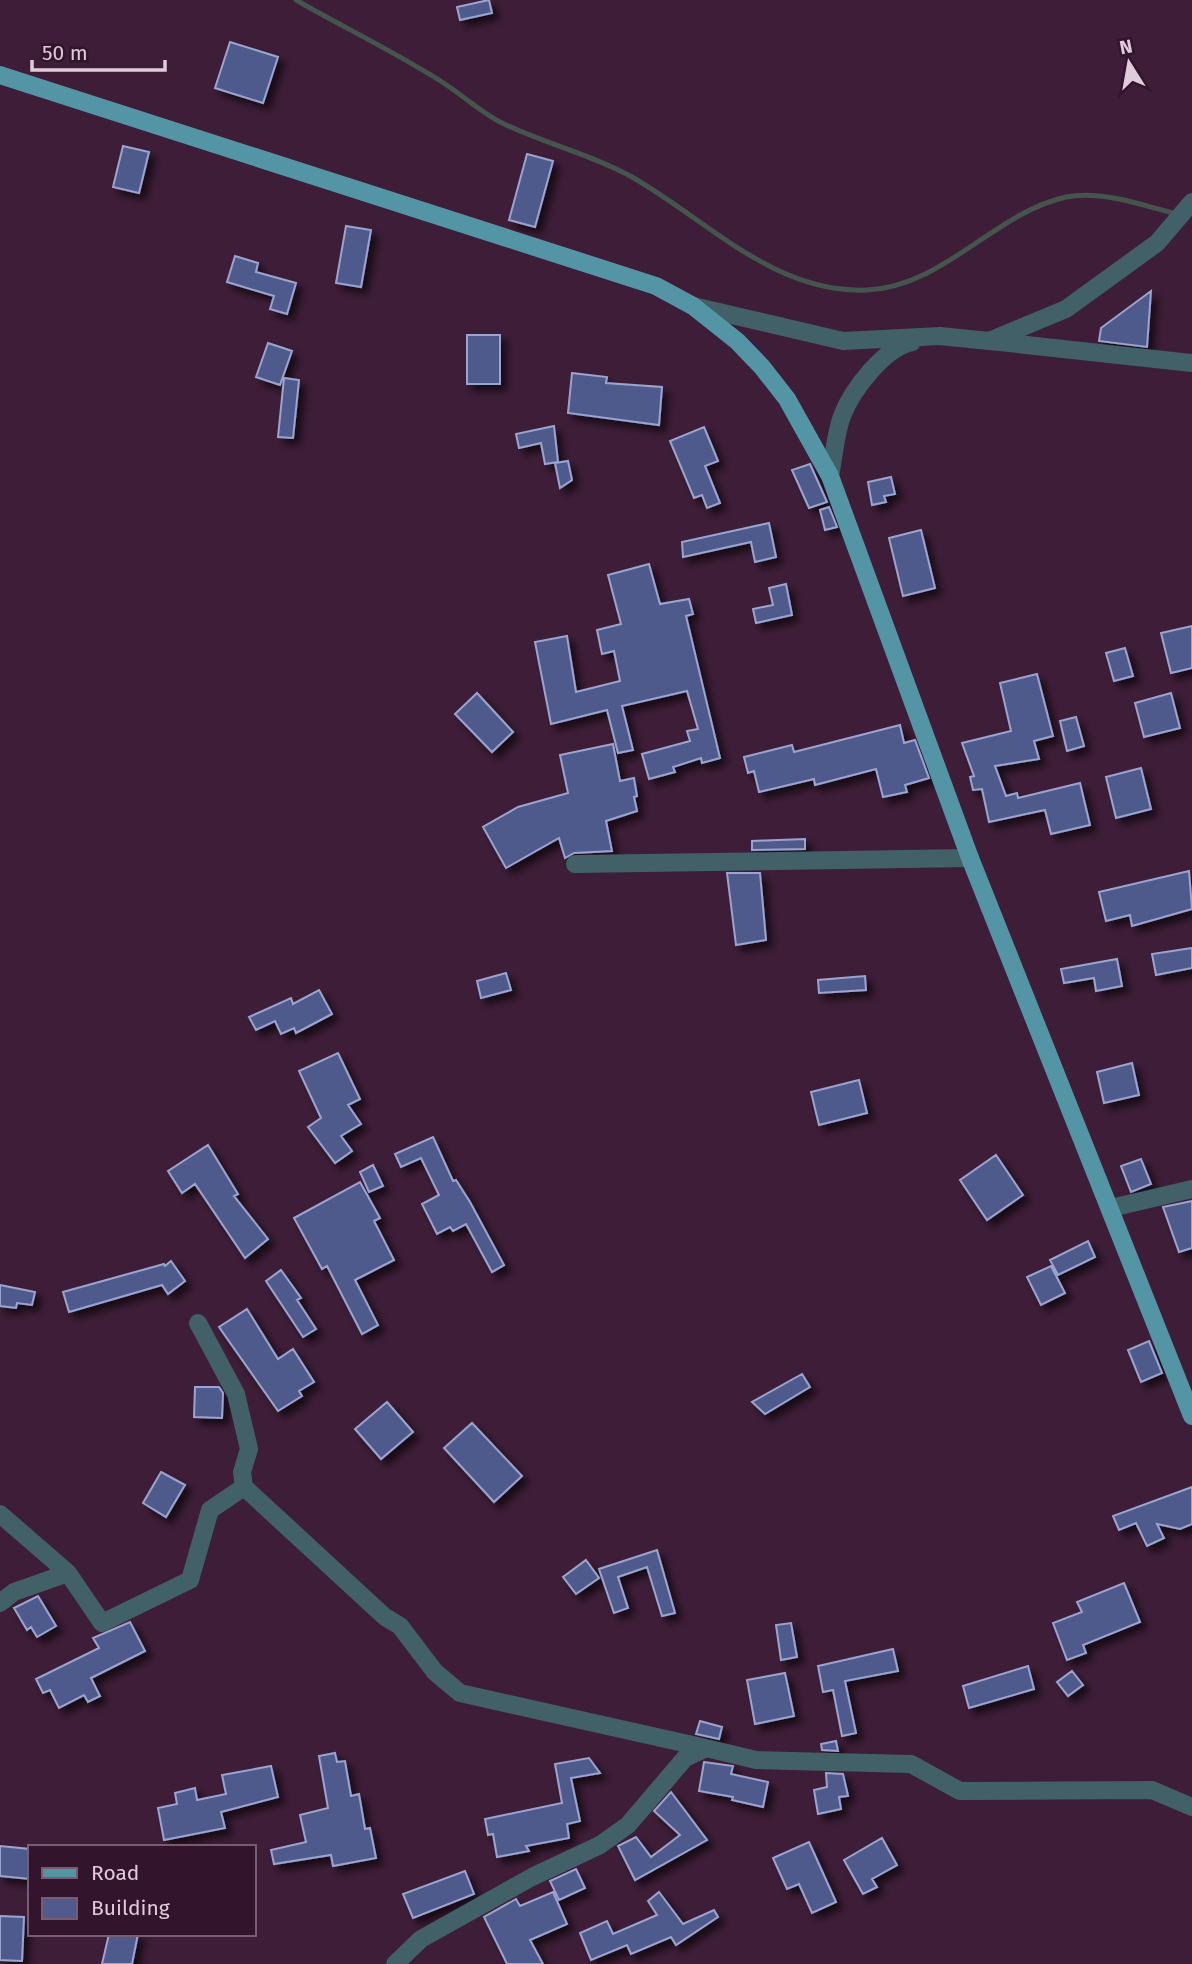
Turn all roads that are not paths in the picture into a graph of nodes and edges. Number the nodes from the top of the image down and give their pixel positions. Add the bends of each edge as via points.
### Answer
1 (0, 75) edge
2 (1192, 202) edge
3 (693, 306) junction
4 (940, 336) junction
5 (989, 341) junction
6 (1192, 363) edge
7 (830, 476) junction
8 (970, 858) junction
9 (575, 864) dead end
10 (1192, 1189) edge
11 (1111, 1208) junction
12 (198, 1323) dead end
13 (1192, 1416) edge
14 (244, 1487) junction
15 (0, 1514) edge
16 (68, 1573) junction
17 (0, 1603) edge
18 (706, 1748) junction
19 (1192, 1807) edge
20 (395, 1964) edge

1 - 3 main road via 615,271
2 - 5 street via 1157,243 1066,309
3 - 4 street via 843,341
3 - 7 main road via 762,367 811,438
4 - 5 street
4 - 7 street via 905,344 873,368 842,416
5 - 6 street
7 - 8 main road
8 - 9 street
8 - 11 main road
10 - 11 street
11 - 13 main road
12 - 14 street via 236,1394 249,1449 242,1472
14 - 16 street via 210,1510 190,1580 145,1603 102,1623
14 - 18 street via 400,1626 435,1672 460,1693
15 - 16 street
16 - 17 street via 14,1592
18 - 19 street via 756,1760 911,1764 960,1791 1152,1790
18 - 20 street via 685,1758 628,1825 600,1845 421,1939

